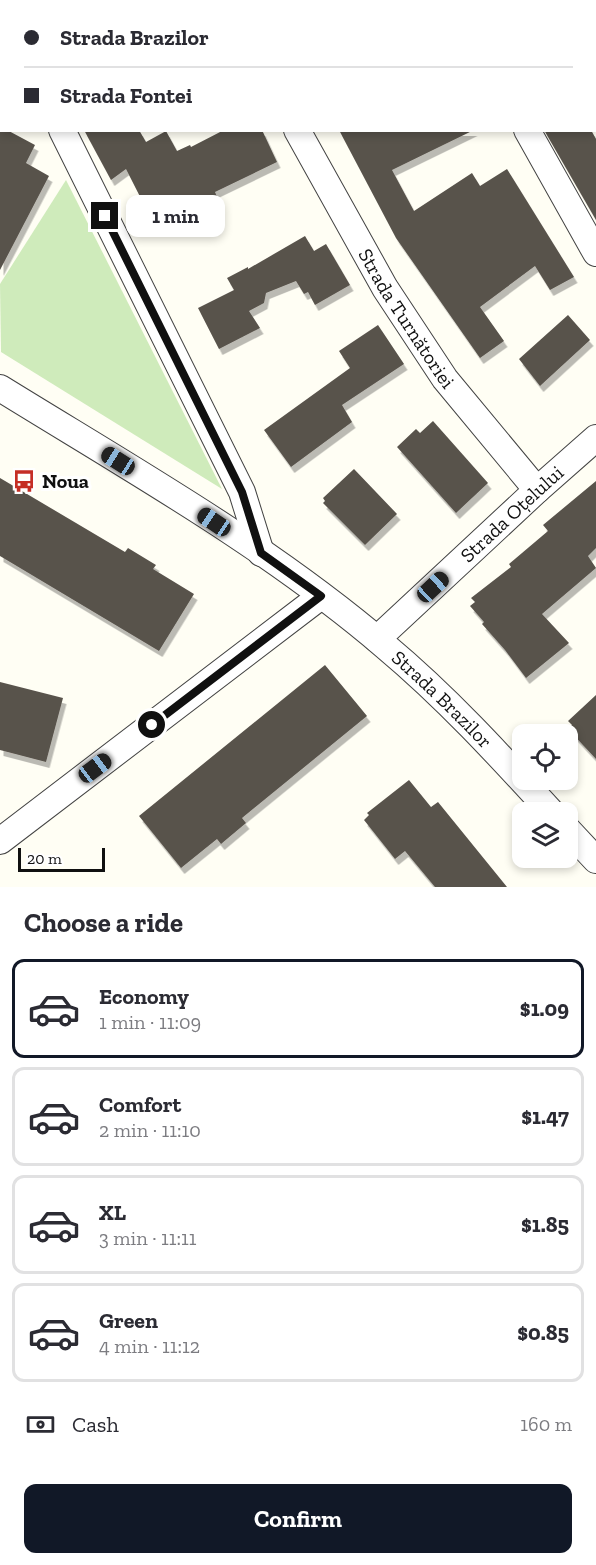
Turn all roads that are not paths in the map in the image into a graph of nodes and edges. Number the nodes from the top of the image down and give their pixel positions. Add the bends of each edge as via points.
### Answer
1 (63, 132) edge
2 (298, 132) edge
3 (528, 132) edge
4 (596, 253) edge
5 (0, 388) edge
6 (596, 438) edge
7 (537, 490) junction
8 (261, 553) junction
9 (321, 596) junction
10 (377, 639) junction
11 (542, 802) edge
12 (0, 841) edge
13 (578, 841) edge
14 (596, 860) edge

1 - 8 street via 242,492
2 - 7 street, Strada Turnătoriei via 385,288 439,370
3 - 4 street
5 - 8 street, Strada Brazilor
6 - 7 street, Strada Oțelului
7 - 10 street, Strada Oțelului
8 - 9 street, Strada Brazilor
9 - 10 street, Strada Brazilor
9 - 12 street
10 - 11 street, Strada Brazilor via 455,710
13 - 14 street

